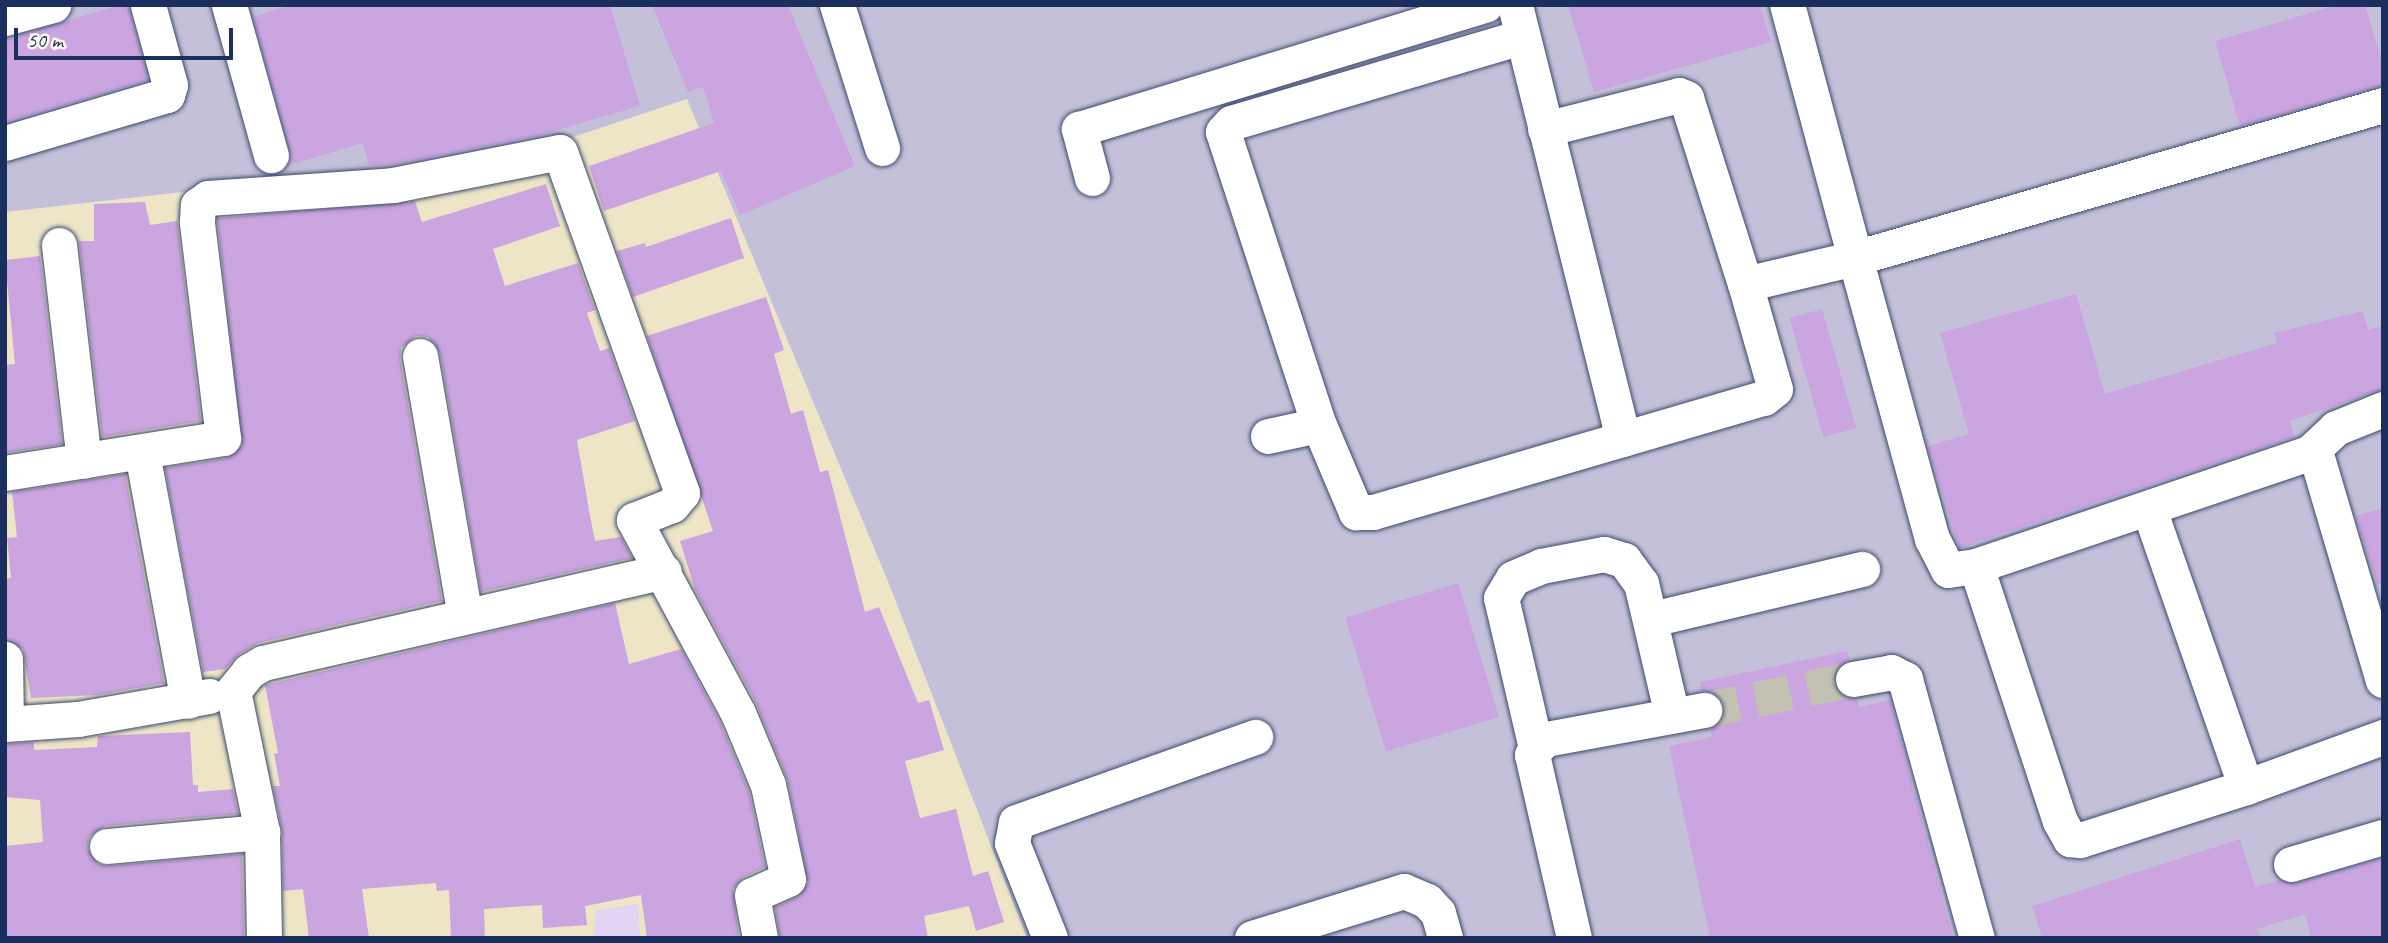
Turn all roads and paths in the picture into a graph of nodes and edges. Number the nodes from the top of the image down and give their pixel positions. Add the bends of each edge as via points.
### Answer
1 (53, 5) edge
2 (148, 5) edge
3 (229, 5) edge
4 (837, 5) edge
5 (1485, 5) edge
6 (1787, 5) edge
7 (5, 18) edge
8 (1518, 21) edge
9 (2383, 105) edge
10 (1545, 129) junction
11 (5, 143) edge
12 (882, 148) dead end
13 (271, 155) dead end
14 (1092, 177) dead end
15 (59, 245) dead end
16 (1855, 258) junction
17 (1745, 284) junction
18 (420, 356) dead end
19 (2383, 409) edge
20 (1319, 425) junction
21 (1268, 436) dead end
22 (1623, 439) junction
23 (2315, 451) junction
24 (142, 453) junction
25 (84, 461) junction
26 (5, 473) edge
27 (2149, 509) junction
28 (1976, 566) junction
29 (1862, 569) dead end
30 (664, 571) junction
31 (465, 616) junction
32 (1652, 619) junction
33 (5, 659) edge
34 (1853, 679) tunnel mouth
35 (2383, 680) edge
36 (233, 691) junction
37 (188, 701) junction
38 (6, 724) edge
39 (1255, 737) dead end
40 (2383, 737) edge
41 (1536, 748) junction
42 (2246, 787) junction
43 (262, 832) junction
44 (2383, 837) edge
45 (107, 846) dead end
46 (2291, 864) dead end
47 (264, 938) edge
48 (760, 938) edge
49 (1050, 938) edge
50 (1252, 938) edge
51 (1445, 938) edge
52 (1574, 938) edge
53 (1977, 938) edge

1 - 7 street
2 - 11 street via 170,91
3 - 13 street
4 - 12 street
5 - 14 street via 1079,129
6 - 16 street
8 - 10 street
8 - 20 street via 1231,123 1223,132
9 - 16 street
10 - 17 street via 1679,95 1686,98
10 - 22 street
15 - 25 street
16 - 17 street
16 - 28 street via 1932,539 1948,570
17 - 22 street via 1775,389 1764,398
18 - 31 street
19 - 23 street via 2336,428
20 - 21 street
20 - 22 street via 1352,509 1364,513
23 - 27 street
23 - 35 street
24 - 25 street
24 - 30 street via 225,436 206,310 198,205 208,198 393,185 561,152 682,493 672,505 634,520
24 - 37 street
25 - 26 street
27 - 28 street
27 - 42 street
28 - 42 street via 2066,838 2080,840
29 - 32 street
30 - 31 street
30 - 48 street via 738,713 768,785 788,879 752,895
31 - 36 street via 263,663
32 - 41 street via 1688,713 1546,739
32 - 41 street via 1641,583 1624,561 1604,554 1541,566 1513,578 1501,598
33 - 38 street
34 - 53 street via 1891,672 1905,679
36 - 37 street
36 - 43 street
37 - 38 street via 78,719
39 - 49 street via 1016,822 1012,843
40 - 42 street
41 - 52 street via 1532,755
43 - 45 street
43 - 47 street
44 - 46 street
50 - 51 street via 1405,891 1427,901 1438,913

